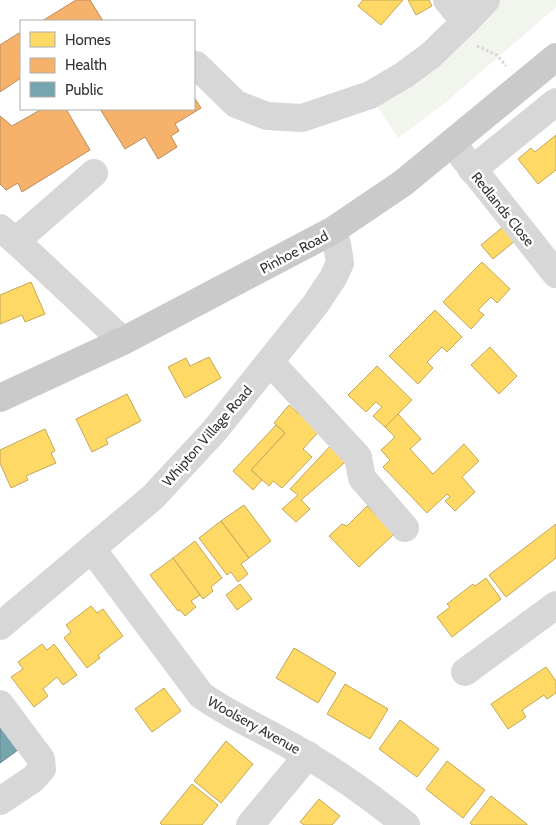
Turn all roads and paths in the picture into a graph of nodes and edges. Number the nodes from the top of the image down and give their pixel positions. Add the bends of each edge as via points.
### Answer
1 (447, 0) edge
2 (486, 0) edge
3 (465, 22) junction
4 (556, 57) edge
5 (196, 65) dead end
6 (522, 85) junction
7 (556, 102) edge
8 (452, 143) junction
9 (472, 170) junction
10 (94, 173) dead end
11 (332, 232) junction
12 (8, 235) edge
13 (556, 274) edge
14 (123, 341) junction
15 (270, 362) junction
16 (0, 398) edge
17 (405, 528) dead end
18 (92, 550) junction
19 (556, 605) edge
20 (0, 626) edge
21 (465, 672) dead end
22 (0, 704) edge
23 (308, 755) junction
24 (0, 801) edge
25 (250, 825) edge
26 (406, 825) edge

1 - 3 street
2 - 3 street
3 - 5 street via 431,55 404,75 370,94 302,118 267,116 236,104
3 - 6 path via 472,43 497,55
4 - 6 main road, Pinhoe Road
6 - 8 main road, Pinhoe Road
7 - 9 street
8 - 9 street, Redlands Close
8 - 11 main road, Pinhoe Road via 403,183
9 - 13 street, Redlands Close
10 - 12 street
11 - 14 main road, Pinhoe Road
11 - 15 street, Whipton Village Road via 340,264
12 - 14 street
14 - 16 main road, Pinhoe Road
15 - 17 street via 358,457 362,478
15 - 18 street, Whipton Village Road via 189,460
18 - 20 street, Whipton Village Road
18 - 23 street, Woolsery Avenue via 201,695 225,712
19 - 21 street
22 - 24 street via 41,759 42,769 33,780
23 - 25 street
23 - 26 street, Woolsery Avenue

